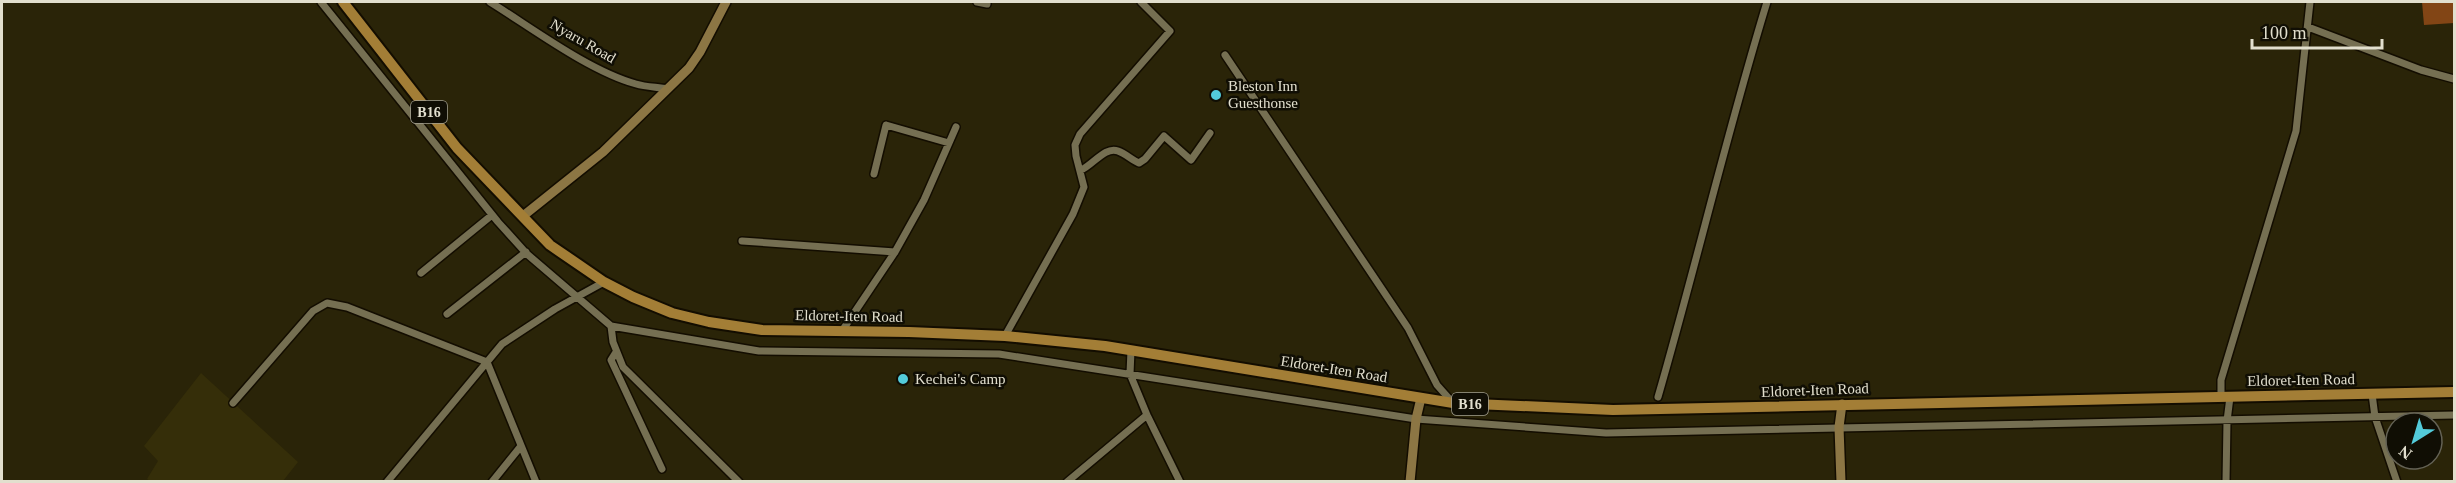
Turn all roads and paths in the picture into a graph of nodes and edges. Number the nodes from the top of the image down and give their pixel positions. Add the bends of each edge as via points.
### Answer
1 (321, 2) edge
2 (490, 2) edge
3 (726, 2) edge
4 (977, 2) edge
5 (1141, 2) edge
6 (1767, 2) edge
7 (2310, 2) edge
8 (345, 4) edge
9 (987, 4) dead end
10 (335, 18) junction
11 (2308, 27) junction
12 (1225, 55) dead end
13 (2454, 79) edge
14 (668, 89) junction
15 (956, 126) dead end
16 (1210, 133) dead end
17 (949, 143) junction
18 (1081, 170) junction
19 (874, 174) dead end
20 (492, 215) junction
21 (523, 216) junction
22 (742, 241) dead end
23 (526, 252) junction
24 (895, 252) junction
25 (421, 273) dead end
26 (604, 282) junction
27 (579, 297) junction
28 (447, 314) dead end
29 (611, 326) junction
30 (842, 331) junction
31 (1005, 336) junction
32 (1131, 350) junction
33 (616, 352) junction
34 (487, 362) junction
35 (1131, 374) junction
36 (2454, 392) edge
37 (2372, 394) junction
38 (1658, 397) dead end
39 (2226, 397) junction
40 (1421, 398) junction
41 (233, 403) dead end
42 (1453, 403) junction
43 (1842, 404) junction
44 (1147, 415) junction
45 (2454, 415) edge
46 (2375, 417) junction
47 (1416, 418) junction
48 (2227, 421) junction
49 (1839, 427) junction
50 (521, 446) junction
51 (662, 469) dead end
52 (387, 482) edge
53 (492, 482) edge
54 (536, 482) edge
55 (739, 482) edge
56 (1067, 482) edge
57 (1180, 482) edge
58 (1410, 482) edge
59 (1841, 482) edge
60 (2226, 482) edge
61 (2397, 482) edge

1 - 10 street
2 - 14 street, Nyaru Road via 618,78
3 - 14 main road via 700,52
4 - 9 street
5 - 18 street via 1170,31 1080,134 1075,145
6 - 38 street
7 - 11 street
8 - 10 street
8 - 21 main road, Eldoret-Iten Road / B16 via 457,148
10 - 20 street
11 - 13 street
11 - 39 street via 2296,131 2221,380
12 - 42 street via 1408,328 1437,385
14 - 21 main road via 603,152
15 - 17 street
16 - 18 street via 1191,160 1164,135 1139,163 1110,150
17 - 19 street via 886,125
17 - 24 street
18 - 31 street via 1084,187 1073,214
20 - 23 street
20 - 25 street
21 - 26 main road, Eldoret-Iten Road / B16 via 550,245
22 - 24 street
23 - 27 street
23 - 28 street
24 - 30 street
26 - 27 street
26 - 30 main road, Eldoret-Iten Road / B16 via 672,313 709,322 762,330
27 - 29 street
27 - 34 street via 518,332
29 - 33 street
29 - 35 street via 759,351 999,354
30 - 31 main road, Eldoret-Iten Road / B16
31 - 32 main road, Eldoret-Iten Road / B16
32 - 35 street
32 - 40 main road, Eldoret-Iten Road / B16
33 - 51 street via 611,360
33 - 55 street via 623,367
34 - 41 street via 347,307 327,303 313,311
34 - 50 street
34 - 52 street
35 - 44 street
35 - 47 street
36 - 37 main road, Eldoret-Iten Road / B16
37 - 39 main road, Eldoret-Iten Road / B16
37 - 46 street
39 - 43 main road, Eldoret-Iten Road / B16
39 - 48 street
40 - 42 main road, Eldoret-Iten Road / B16
40 - 47 main road
42 - 43 main road, Eldoret-Iten Road / B16 via 1613,410
43 - 49 main road
44 - 56 street
44 - 57 street
45 - 46 street
46 - 48 street
46 - 61 street
47 - 49 street via 1606,434
47 - 58 main road
48 - 49 street
48 - 60 street
49 - 59 main road
50 - 53 street
50 - 54 street

